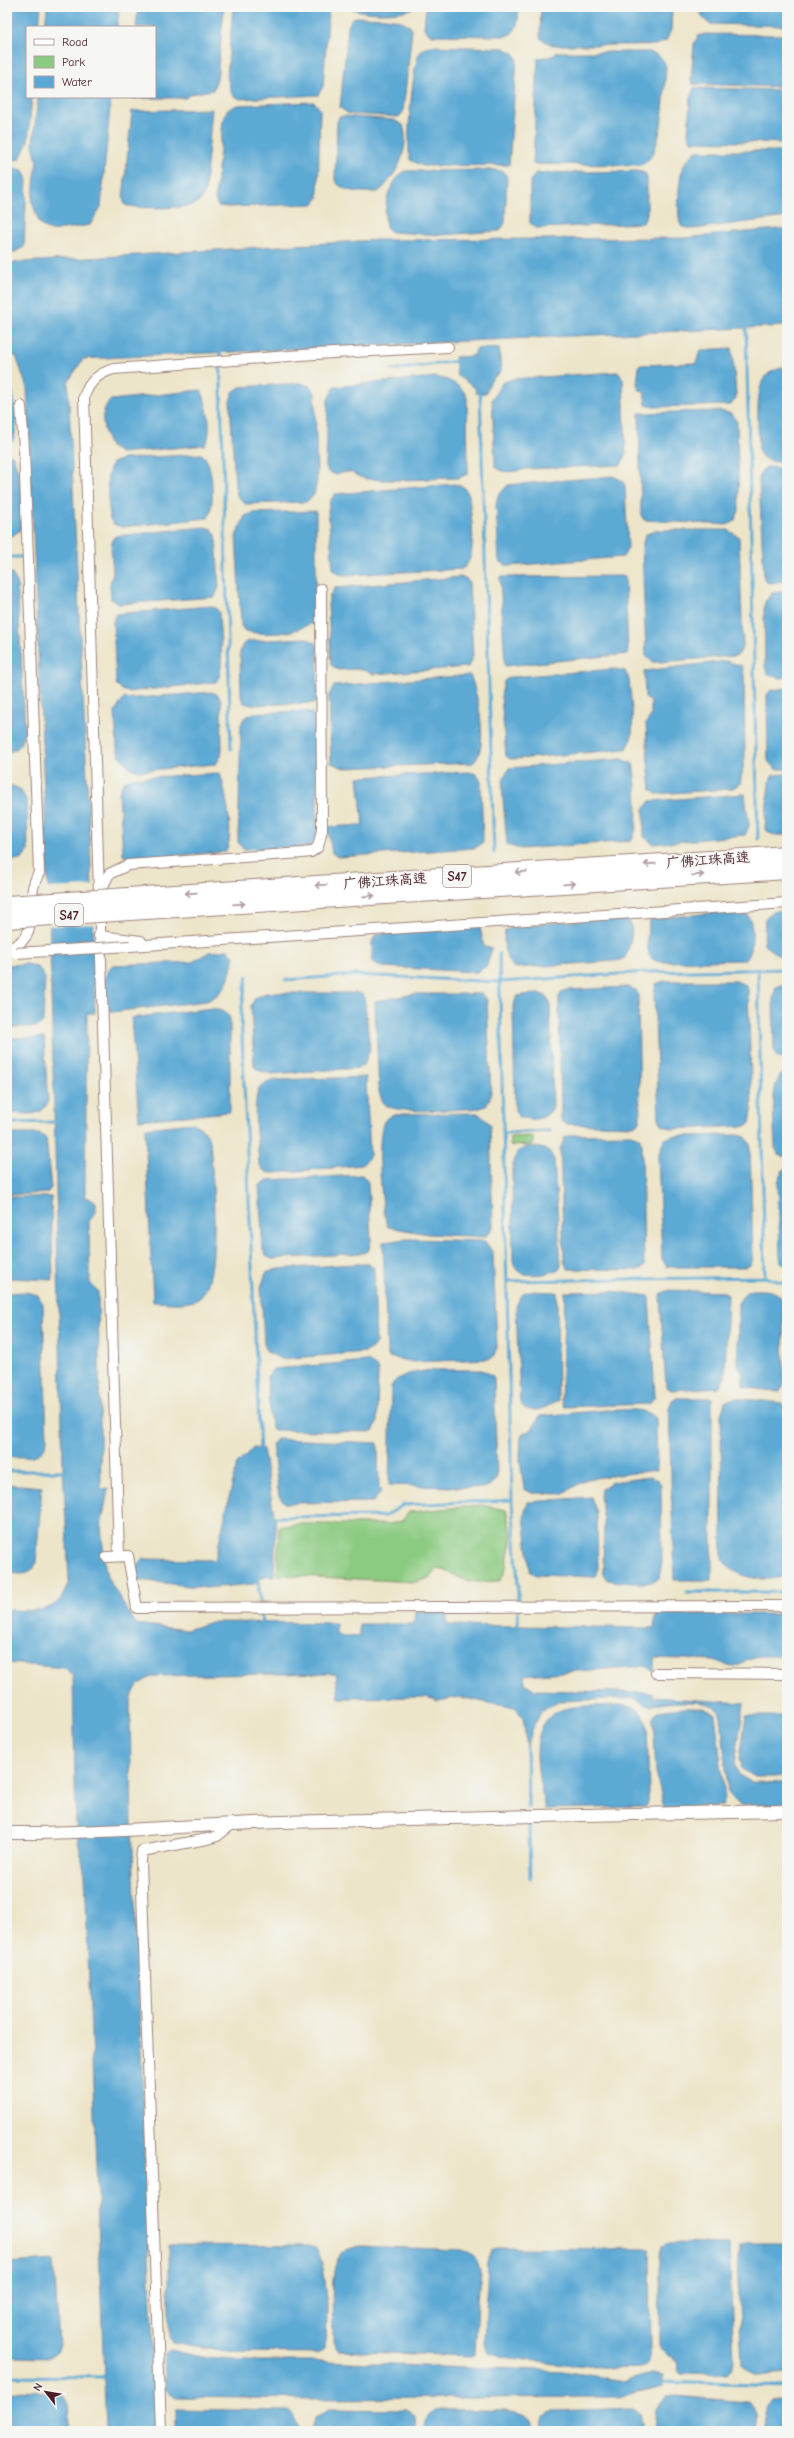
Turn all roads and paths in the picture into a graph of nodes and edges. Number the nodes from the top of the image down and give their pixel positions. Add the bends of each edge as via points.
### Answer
1 (448, 347) dead end
2 (21, 406) dead end
3 (321, 588) dead end
4 (787, 855) edge
5 (787, 870) edge
6 (98, 899) junction
7 (787, 903) edge
8 (129, 904) junction
9 (7, 905) edge
10 (7, 919) edge
11 (100, 936) junction
12 (163, 944) junction
13 (10, 952) edge
14 (119, 1556) junction
15 (107, 1557) dead end
16 (787, 1606) edge
17 (656, 1673) dead end
18 (787, 1674) edge
19 (787, 1811) edge
20 (232, 1824) junction
21 (7, 1833) edge
22 (161, 2431) edge

1 - 6 street via 114,369 102,373 92,381 84,397
2 - 13 street via 39,873 31,893 30,928 25,939
3 - 6 street via 322,830 318,847 311,852 302,853 128,864 109,874
4 -> 8 highway, 广佛江珠高速 / S47
8 -> 5 highway, 广佛江珠高速 / S47
6 - 11 street
7 - 12 street
8 - 9 highway, 广佛江珠高速 / S47, bridge
8 - 10 highway, 广佛江珠高速 / S47, bridge
11 - 12 street
11 - 14 street
12 - 13 street, bridge
14 - 15 street
14 - 16 street via 128,1556 137,1608
17 - 18 street
19 - 20 street
20 - 21 street via 127,1832
20 - 22 street via 217,1836 142,1851

